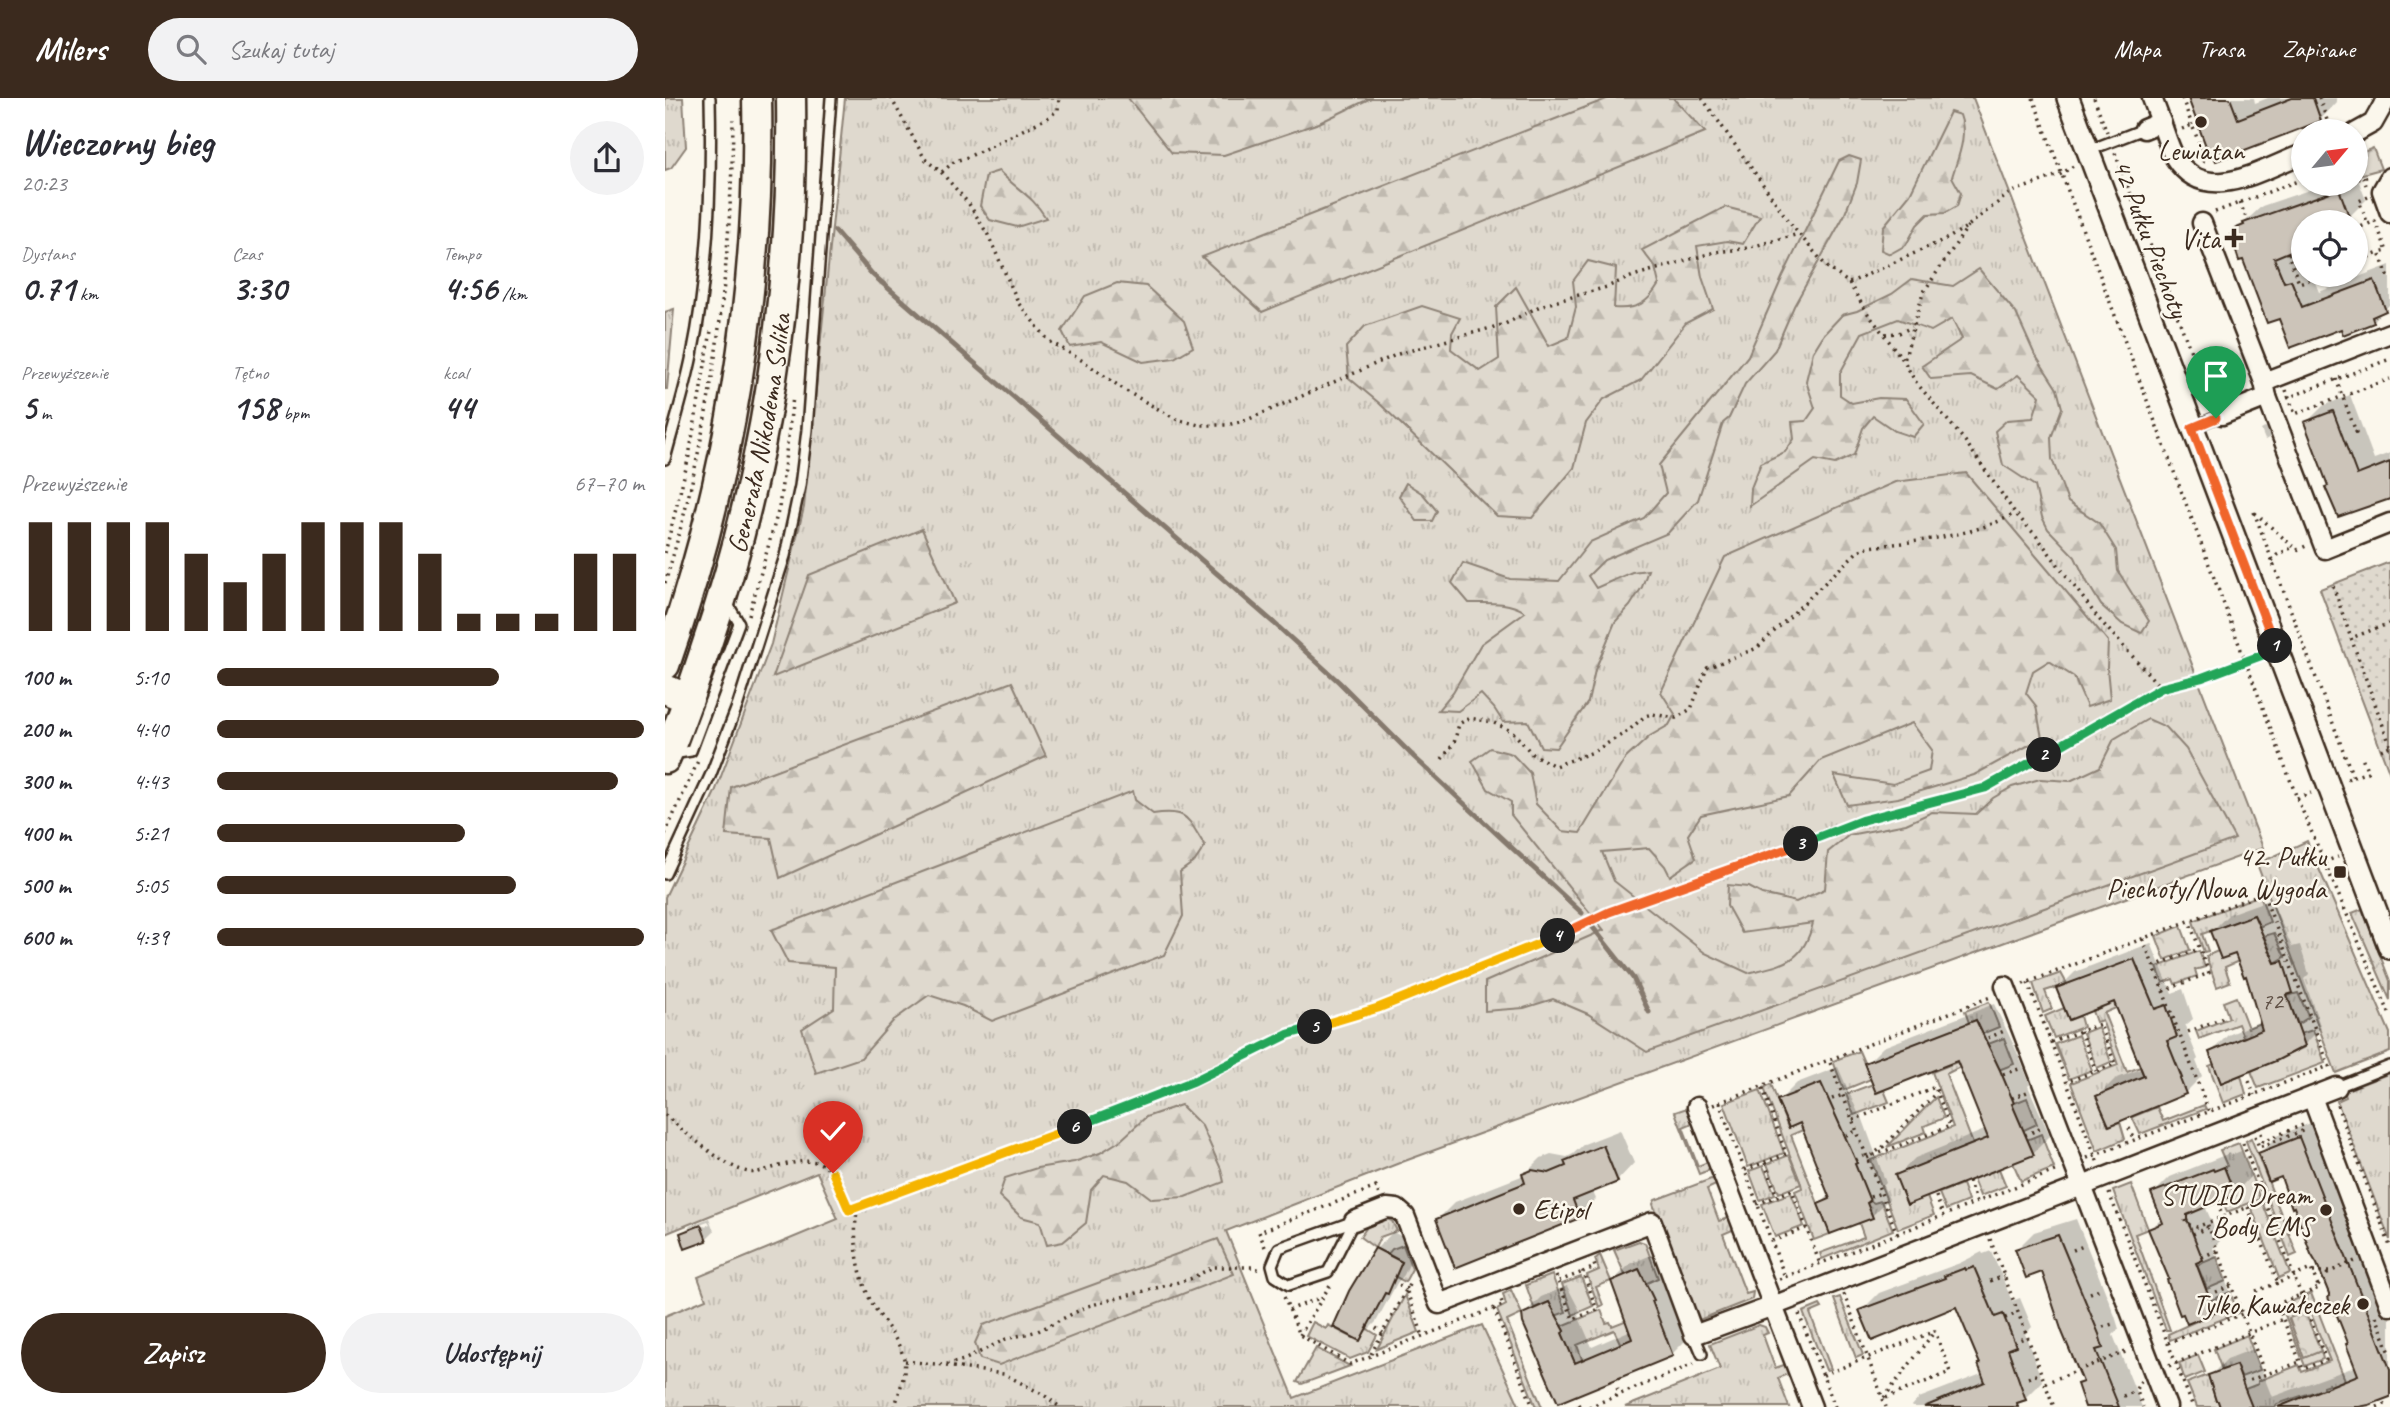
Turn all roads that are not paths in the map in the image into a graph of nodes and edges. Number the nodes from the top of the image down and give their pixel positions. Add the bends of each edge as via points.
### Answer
1 (710, 98) edge
2 (791, 98) edge
3 (831, 98) edge
4 (2068, 98) edge
5 (2152, 98) edge
6 (2387, 98) edge
7 (745, 105) edge
8 (2152, 125) junction
9 (2368, 126) edge
10 (2087, 151) junction
11 (2291, 159) edge
12 (2390, 177) edge
13 (2390, 213) edge
14 (2205, 219) road end
15 (2390, 333) edge
16 (2270, 390) junction
17 (2218, 412) joint
18 (2192, 428) junction
19 (665, 460) edge
20 (2390, 523) edge
21 (723, 597) junction
22 (665, 665) edge
23 (677, 694) edge
24 (666, 757) edge
25 (665, 874) edge
26 (2390, 948) edge
27 (2006, 988) road end
28 (2390, 1066) edge
29 (2336, 1093) joint
30 (2312, 1097) junction
31 (1698, 1108) road end
32 (2081, 1185) junction
33 (1354, 1221) junction
34 (1773, 1306) junction
35 (2390, 1306) edge
36 (1694, 1335) junction
37 (1697, 1356) road end
38 (1812, 1407) edge
39 (2167, 1407) edge

1 - 19 lane via 707,229 699,313
2 - 21 highway, Generała Nikodema Sulika via 785,279 772,387 751,494
3 - 25 lane via 807,430 785,556 738,704
4 - 10 street, 42 Pułku Piechoty
5 - 8 street
6 - 9 street
7 - 22 highway, Generała Nikodema Sulika via 755,214 745,332 708,523
8 - 10 lane
8 - 11 street via 2182,167 2213,184
10 - 18 street, 42 Pułku Piechoty
12 - 13 street via 2382,191
14 - 16 street
15 - 16 street
16 - 17 street
16 - 20 street via 2325,549
17 - 18 lane
18 - 26 street, 42 Pułku Piechoty
21 - 23 highway, Generała Nikodema Sulika
21 - 24 lane via 739,623 691,751
23 - 24 highway, Generała Nikodema Sulika
27 - 32 street
28 - 29 lane
29 - 30 street
30 - 32 street
30 - 35 street
31 - 34 street
32 - 34 street
32 - 39 street
33 - 33 lane via 1328,1272 1289,1285 1275,1276 1273,1256 1279,1248
33 - 36 street via 1384,1210 1397,1209 1405,1216 1439,1304 1651,1222
34 - 36 street
34 - 38 street
36 - 37 lane

